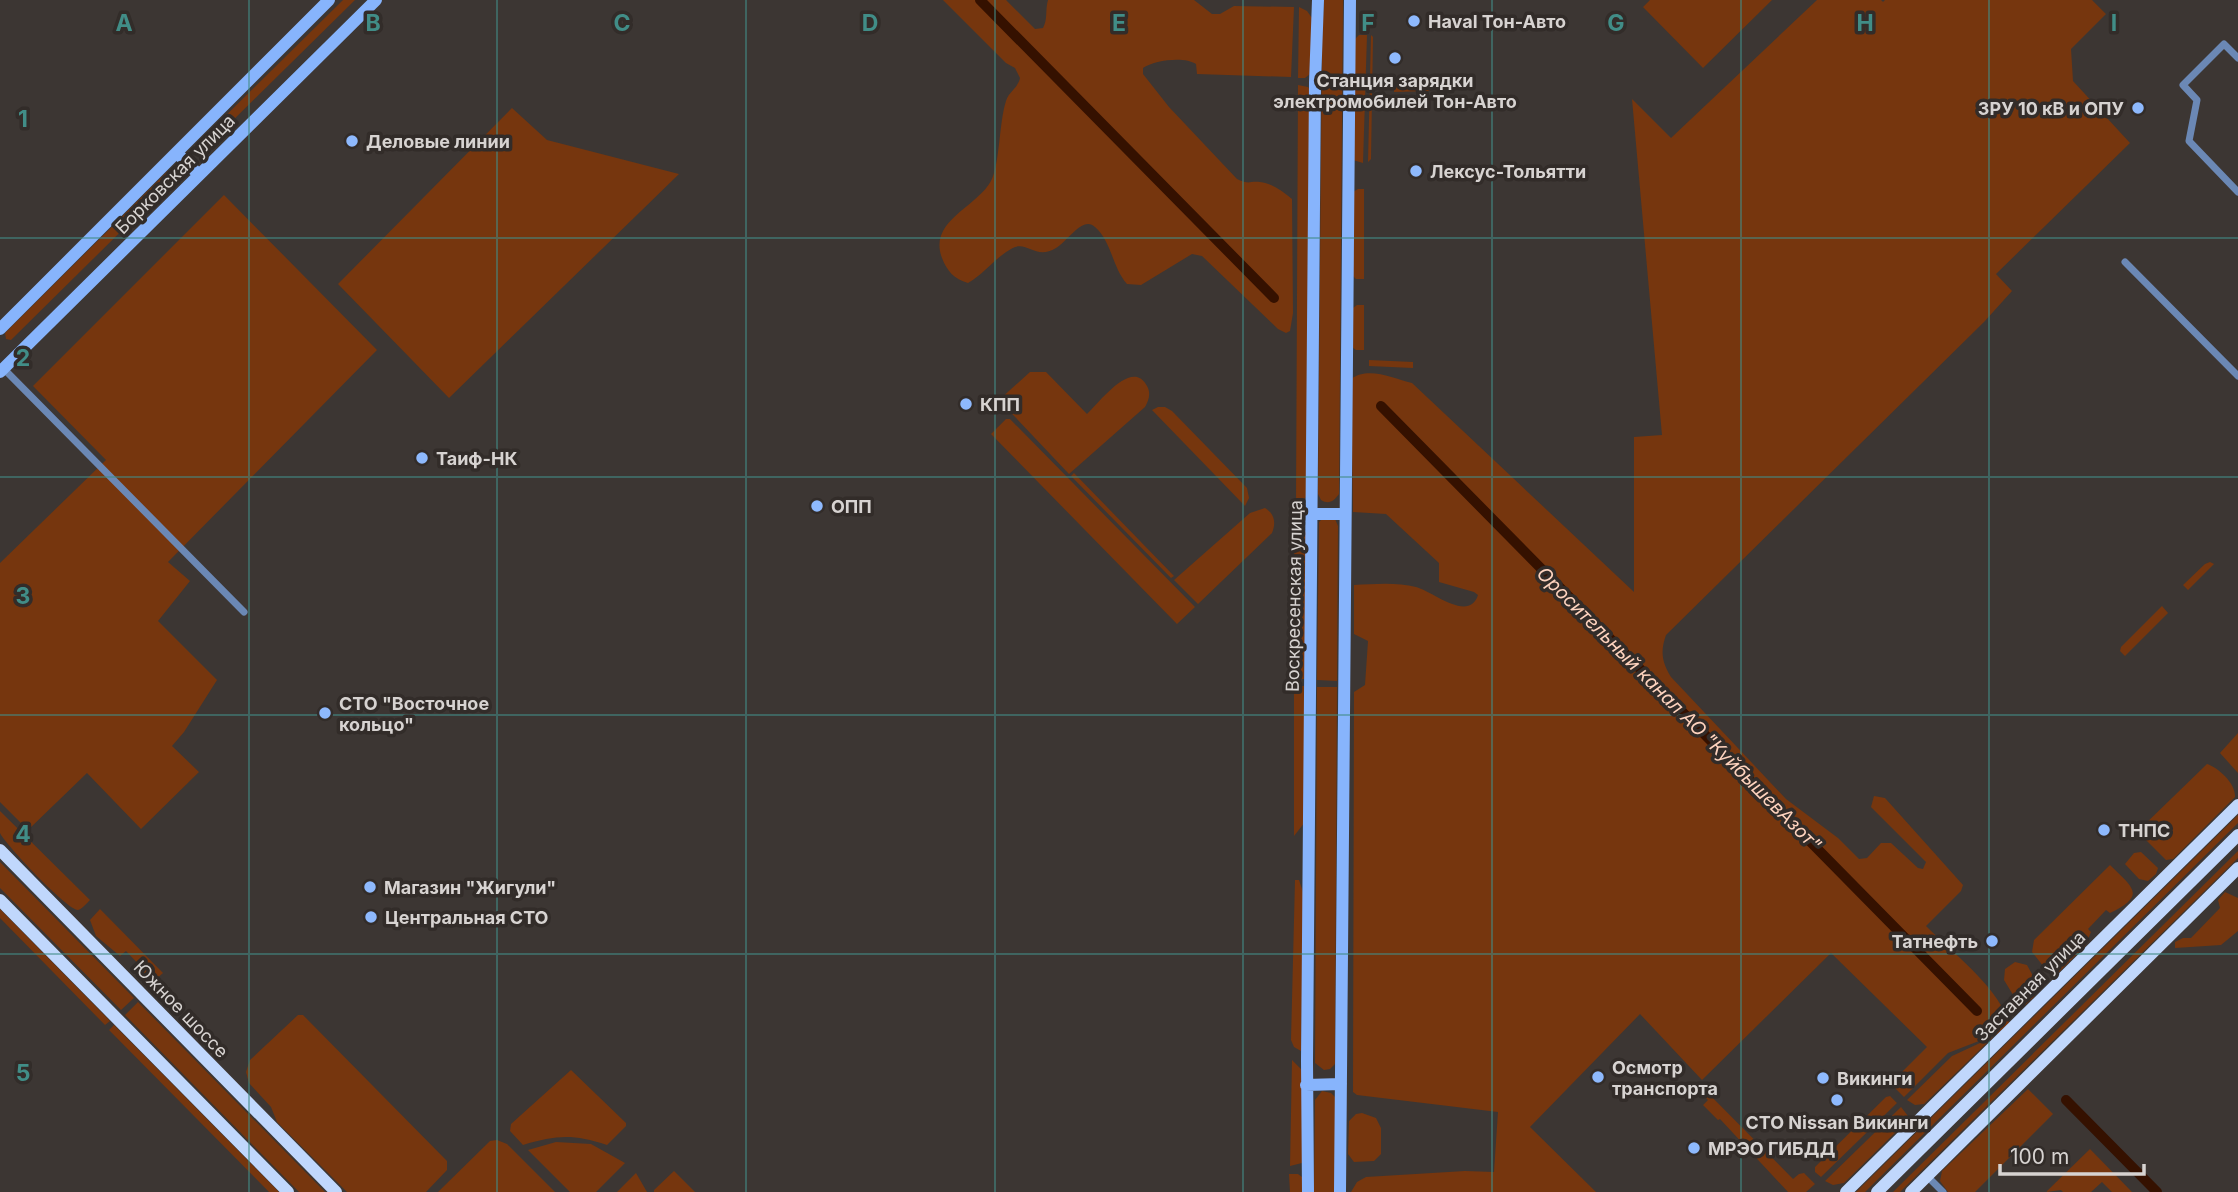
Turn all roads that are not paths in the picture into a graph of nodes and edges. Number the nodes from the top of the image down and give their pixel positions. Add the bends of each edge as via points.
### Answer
1 (329, 0) edge
2 (376, 0) edge
3 (1318, 0) edge
4 (1350, 0) edge
5 (2238, 58) edge
6 (177, 153) junction
7 (199, 174) junction
8 (2238, 192) edge
9 (2125, 262) dead end
10 (0, 329) edge
11 (2, 371) edge
12 (2238, 376) edge
13 (1313, 514) junction
14 (1345, 514) junction
15 (244, 612) dead end
16 (2238, 805) edge
17 (2238, 835) edge
18 (0, 850) edge
19 (2238, 868) edge
20 (0, 900) edge
21 (2021, 1050) junction
22 (2038, 1066) junction
23 (1341, 1084) junction
24 (1306, 1085) junction
25 (1927, 1176) junction
26 (288, 1192) edge
27 (336, 1192) edge
28 (1308, 1192) edge
29 (1340, 1192) edge
30 (1846, 1192) edge
31 (1877, 1192) edge
32 (1911, 1192) edge
33 (1942, 1192) edge

1 - 6 main road, Борковская улица
2 - 7 main road, Борковская улица
3 - 13 main road, Воскресенская улица
4 - 14 main road
5 - 8 street via 2224,44 2183,85 2197,100 2189,141
6 - 7 main road
6 - 10 main road, Борковская улица
7 - 11 main road, Борковская улица
9 - 12 street
11 - 15 street
13 - 14 main road
13 - 24 main road, Воскресенская улица
14 - 23 main road
16 - 30 main road, Заставная улица
17 - 21 main road
18 - 27 main road, Южное шоссе
19 - 22 main road
20 - 26 main road
21 - 22 main road
21 - 31 main road
22 - 25 main road
23 - 24 main road
23 - 29 main road
24 - 28 main road, Воскресенская улица
25 - 32 main road
25 - 33 street

